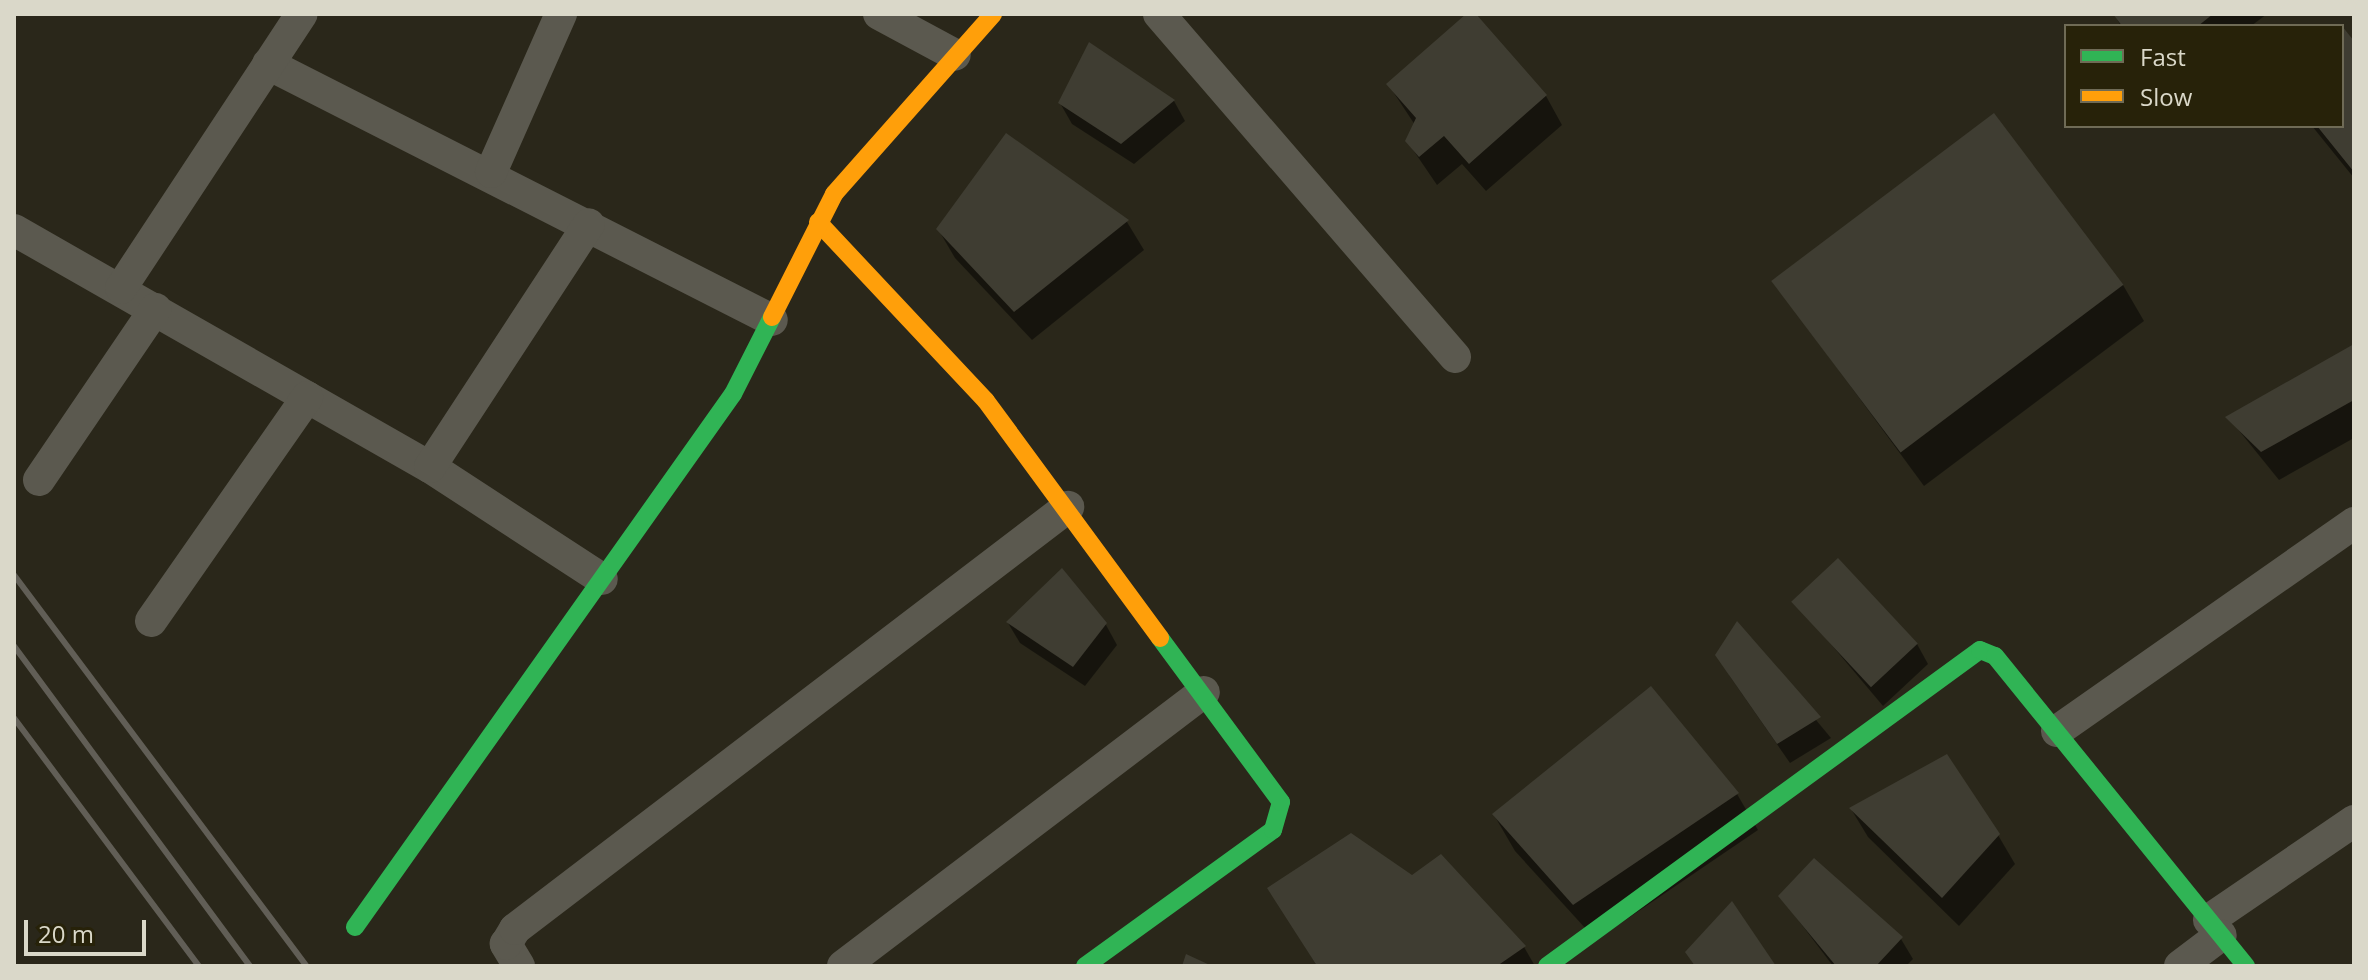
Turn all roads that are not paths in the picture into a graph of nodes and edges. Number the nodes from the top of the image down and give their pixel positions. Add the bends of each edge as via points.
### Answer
1 (302, 14) edge
2 (561, 14) edge
3 (879, 14) edge
4 (993, 14) edge
5 (1159, 14) edge
6 (955, 55) junction
7 (268, 64) junction
8 (491, 172) junction
9 (818, 222) junction
10 (589, 224) junction
11 (14, 230) edge
12 (121, 288) junction
13 (155, 309) junction
14 (772, 320) junction
15 (1455, 357) dead end
16 (307, 397) junction
17 (430, 467) junction
18 (39, 480) dead end
19 (1068, 507) junction
20 (2354, 523) edge
21 (602, 579) junction
22 (151, 621) dead end
23 (1204, 692) junction
24 (2057, 731) junction
25 (2354, 821) edge
26 (355, 927) dead end
27 (2215, 927) junction
28 (519, 966) edge
29 (843, 966) edge
30 (1085, 966) edge
31 (1547, 966) edge
32 (2180, 966) edge
33 (2246, 966) edge

1 - 7 street
2 - 8 street
3 - 6 street
4 - 6 street
5 - 15 street
6 - 9 street via 848,175
7 - 8 street
7 - 12 street
8 - 10 street
9 - 14 street
9 - 19 street via 986,401
10 - 14 street
10 - 17 street
11 - 12 street
12 - 13 street
13 - 16 street
13 - 18 street
14 - 21 street via 733,394
16 - 17 street
16 - 22 street
17 - 21 street
19 - 23 street
19 - 28 street via 515,929 506,944
20 - 24 street
21 - 26 street
23 - 29 street
23 - 30 street via 1275,787 1280,821
24 - 27 street
24 - 31 street via 1995,656 1980,650
25 - 27 street
27 - 32 street
27 - 33 street

